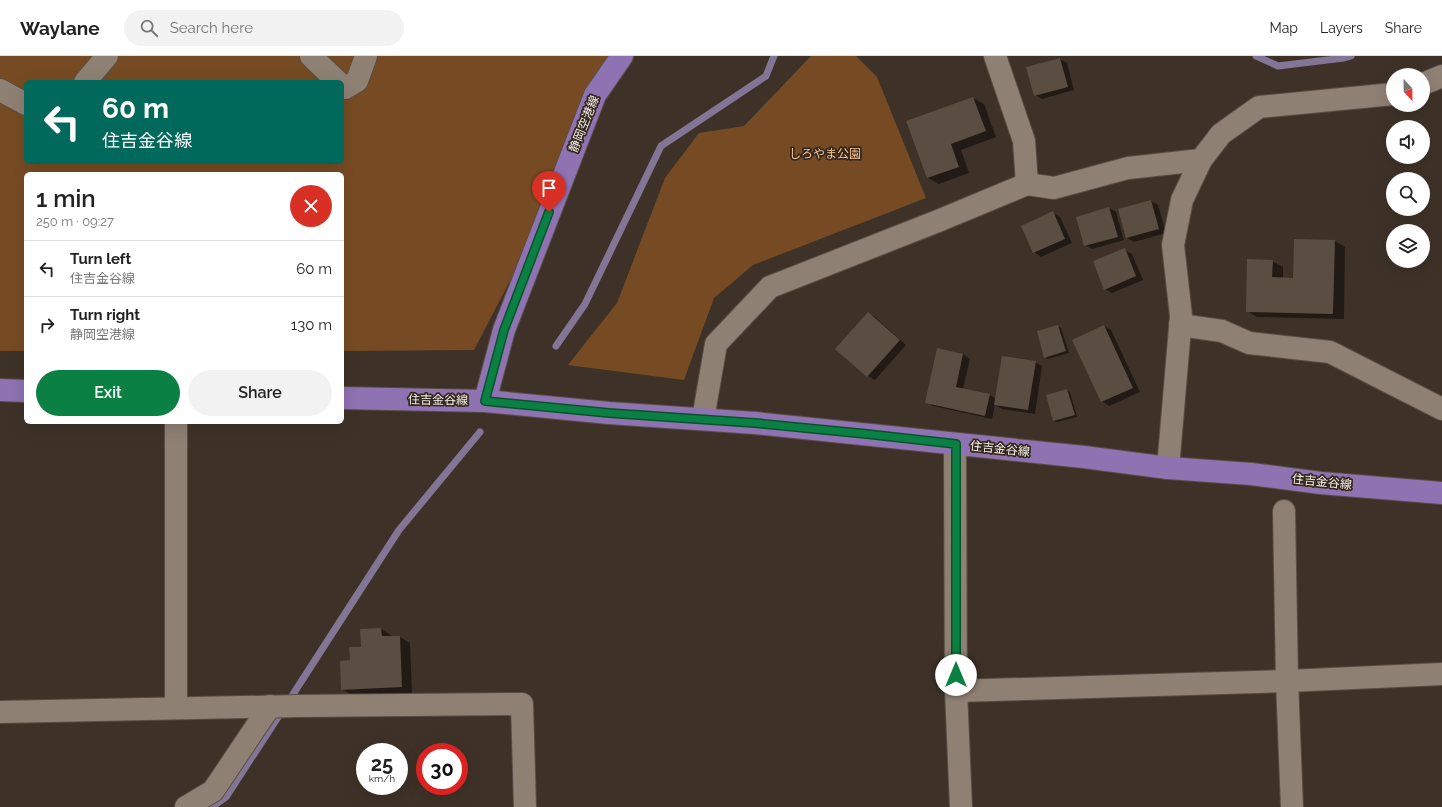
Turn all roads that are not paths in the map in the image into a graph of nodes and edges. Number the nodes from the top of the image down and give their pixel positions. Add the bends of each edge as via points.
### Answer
1 (107, 56) edge
2 (311, 56) edge
3 (366, 56) edge
4 (622, 56) edge
5 (995, 56) edge
6 (1442, 76) edge
7 (87, 80) edge
8 (336, 80) edge
9 (1430, 81) edge
10 (344, 87) edge
11 (0, 90) edge
12 (1386, 95) edge
13 (24, 103) edge
14 (1201, 160) junction
15 (1027, 184) junction
16 (1180, 325) junction
17 (0, 390) edge
18 (24, 391) edge
19 (344, 398) edge
20 (485, 401) junction
21 (1442, 409) edge
22 (703, 419) junction
23 (176, 424) dead end
24 (956, 444) junction
25 (1168, 468) junction
26 (1442, 493) edge
27 (1284, 511) dead end
28 (1442, 674) edge
29 (1287, 681) junction
30 (956, 691) junction
31 (273, 706) junction
32 (176, 708) junction
33 (0, 712) edge
34 (186, 807) edge
35 (524, 807) edge
36 (961, 807) edge
37 (1292, 807) edge

1 - 7 street
2 - 8 street
3 - 10 street via 357,81
4 - 20 main road, 静岡空港線 via 595,95 504,330
5 - 15 street via 1024,141
6 - 9 street
11 - 13 street
12 - 14 street via 1259,107 1221,134
14 - 15 street via 1128,168 1054,188
14 - 16 street via 1182,200 1173,245
15 - 22 street via 770,287 716,344
16 - 21 street via 1222,331 1249,343 1330,352
16 - 25 street
17 - 18 main road
19 - 20 main road, 住吉金谷線
20 - 22 main road, 住吉金谷線
22 - 24 main road, 住吉金谷線
23 - 32 street
24 - 25 main road, 住吉金谷線
24 - 30 street
25 - 26 main road, 住吉金谷線
27 - 29 street
28 - 29 street
29 - 30 street
29 - 37 street
30 - 36 street
31 - 32 street
31 - 34 street via 213,791
31 - 35 street via 522,704
32 - 33 street

